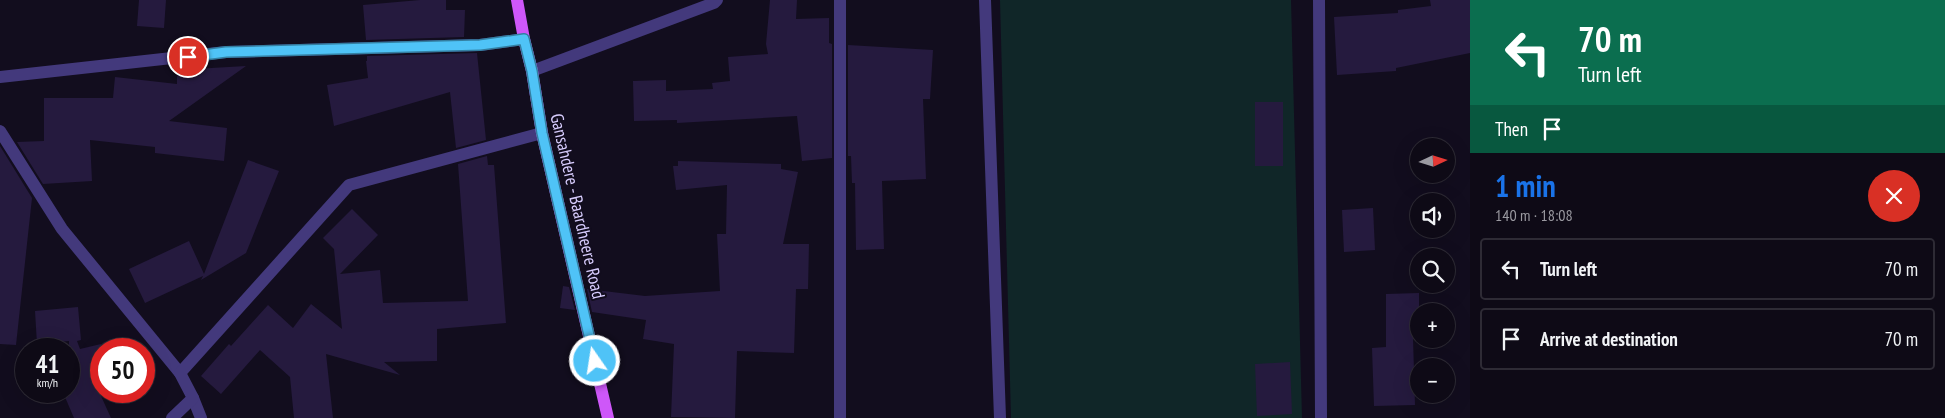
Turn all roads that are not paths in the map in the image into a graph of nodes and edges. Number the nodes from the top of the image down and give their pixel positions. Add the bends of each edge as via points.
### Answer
1 (517, 0) edge
2 (717, 0) edge
3 (840, 0) edge
4 (985, 0) edge
5 (1319, 0) edge
6 (524, 39) junction
7 (532, 71) junction
8 (0, 78) edge
9 (0, 131) edge
10 (542, 133) junction
11 (180, 373) junction
12 (193, 398) junction
13 (172, 418) edge
14 (201, 418) edge
15 (608, 418) edge
16 (840, 418) edge
17 (1000, 418) edge
18 (1321, 418) edge

1 - 6 main road, Gansahdere - Baardheere Road
2 - 7 street
3 - 16 street
4 - 17 street
5 - 18 street
6 - 7 main road, Gansahdere - Baardheere Road
6 - 8 street via 480,45 226,52
7 - 10 main road, Gansahdere - Baardheere Road
9 - 11 street via 62,229
10 - 11 street via 349,185
10 - 15 main road, Gansahdere - Baardheere Road
11 - 12 street
12 - 13 street
12 - 14 street

